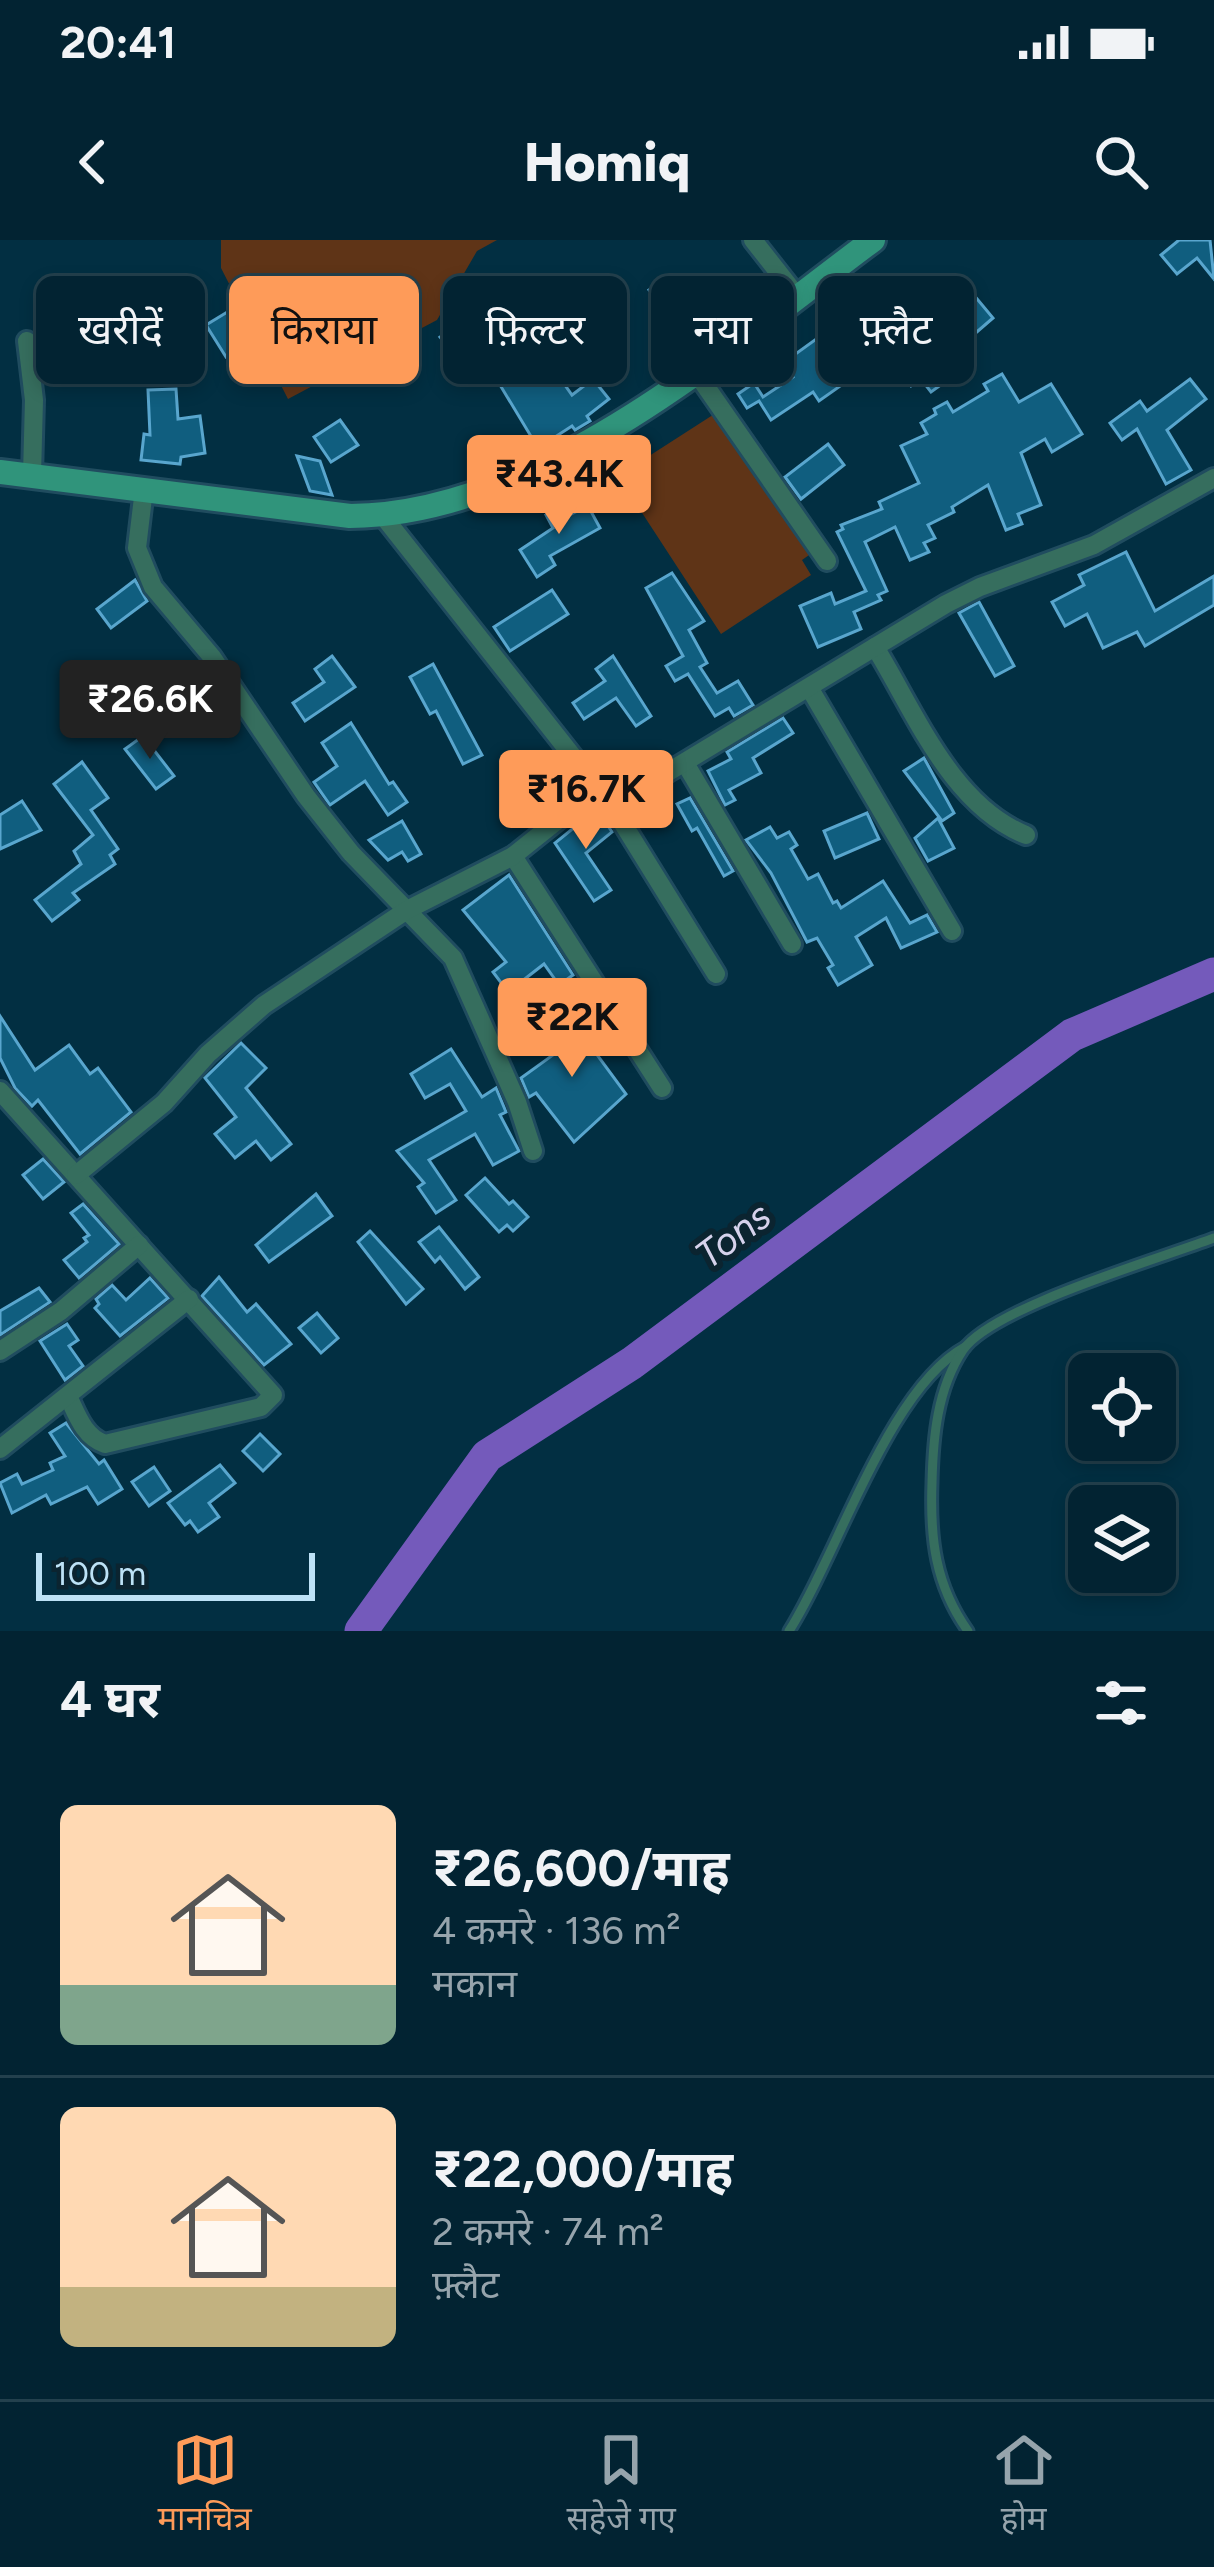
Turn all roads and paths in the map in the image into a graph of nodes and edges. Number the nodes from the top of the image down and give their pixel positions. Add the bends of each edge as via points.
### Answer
1 (752, 240) edge
2 (873, 240) edge
3 (797, 296) junction
4 (794, 298) edge
5 (28, 341) dead end
6 (675, 384) edge
7 (704, 384) edge
8 (0, 472) edge
9 (32, 475) junction
10 (1214, 478) edge
11 (144, 489) junction
12 (382, 516) junction
13 (827, 561) dead end
14 (874, 647) junction
15 (810, 689) junction
16 (685, 763) junction
17 (598, 788) junction
18 (612, 806) junction
19 (1026, 835) dead end
20 (513, 856) junction
21 (407, 910) junction
22 (952, 931) dead end
23 (792, 944) dead end
24 (716, 974) dead end
25 (662, 1088) dead end
26 (0, 1091) edge
27 (533, 1151) dead end
28 (76, 1175) junction
29 (1214, 1238) edge
30 (139, 1245) junction
31 (189, 1299) junction
32 (965, 1347) junction
33 (0, 1351) edge
34 (68, 1396) junction
35 (0, 1449) edge
36 (789, 1631) edge
37 (968, 1631) edge

1 - 3 street
2 - 3 street
3 - 4 street
5 - 9 street
6 - 12 street via 519,477
7 - 13 street
8 - 9 street
9 - 11 street
10 - 14 street via 1134,526 980,586
11 - 12 street
11 - 21 street via 137,548 153,587 212,657 317,810
12 - 17 street
14 - 15 street
14 - 19 street via 979,806
15 - 16 street
15 - 22 street
16 - 18 street
16 - 23 street
17 - 18 street
17 - 20 street
18 - 24 street
20 - 21 street
20 - 25 street
21 - 27 street via 460,971
21 - 28 street via 264,1005
26 - 28 street
28 - 30 street
29 - 32 lane via 1012,1315
30 - 31 street
30 - 33 street
31 - 34 street
31 - 34 street via 269,1387 271,1401 105,1444 85,1430
32 - 36 lane via 928,1378 873,1463
32 - 37 lane via 936,1425 931,1515 934,1564
34 - 35 street

